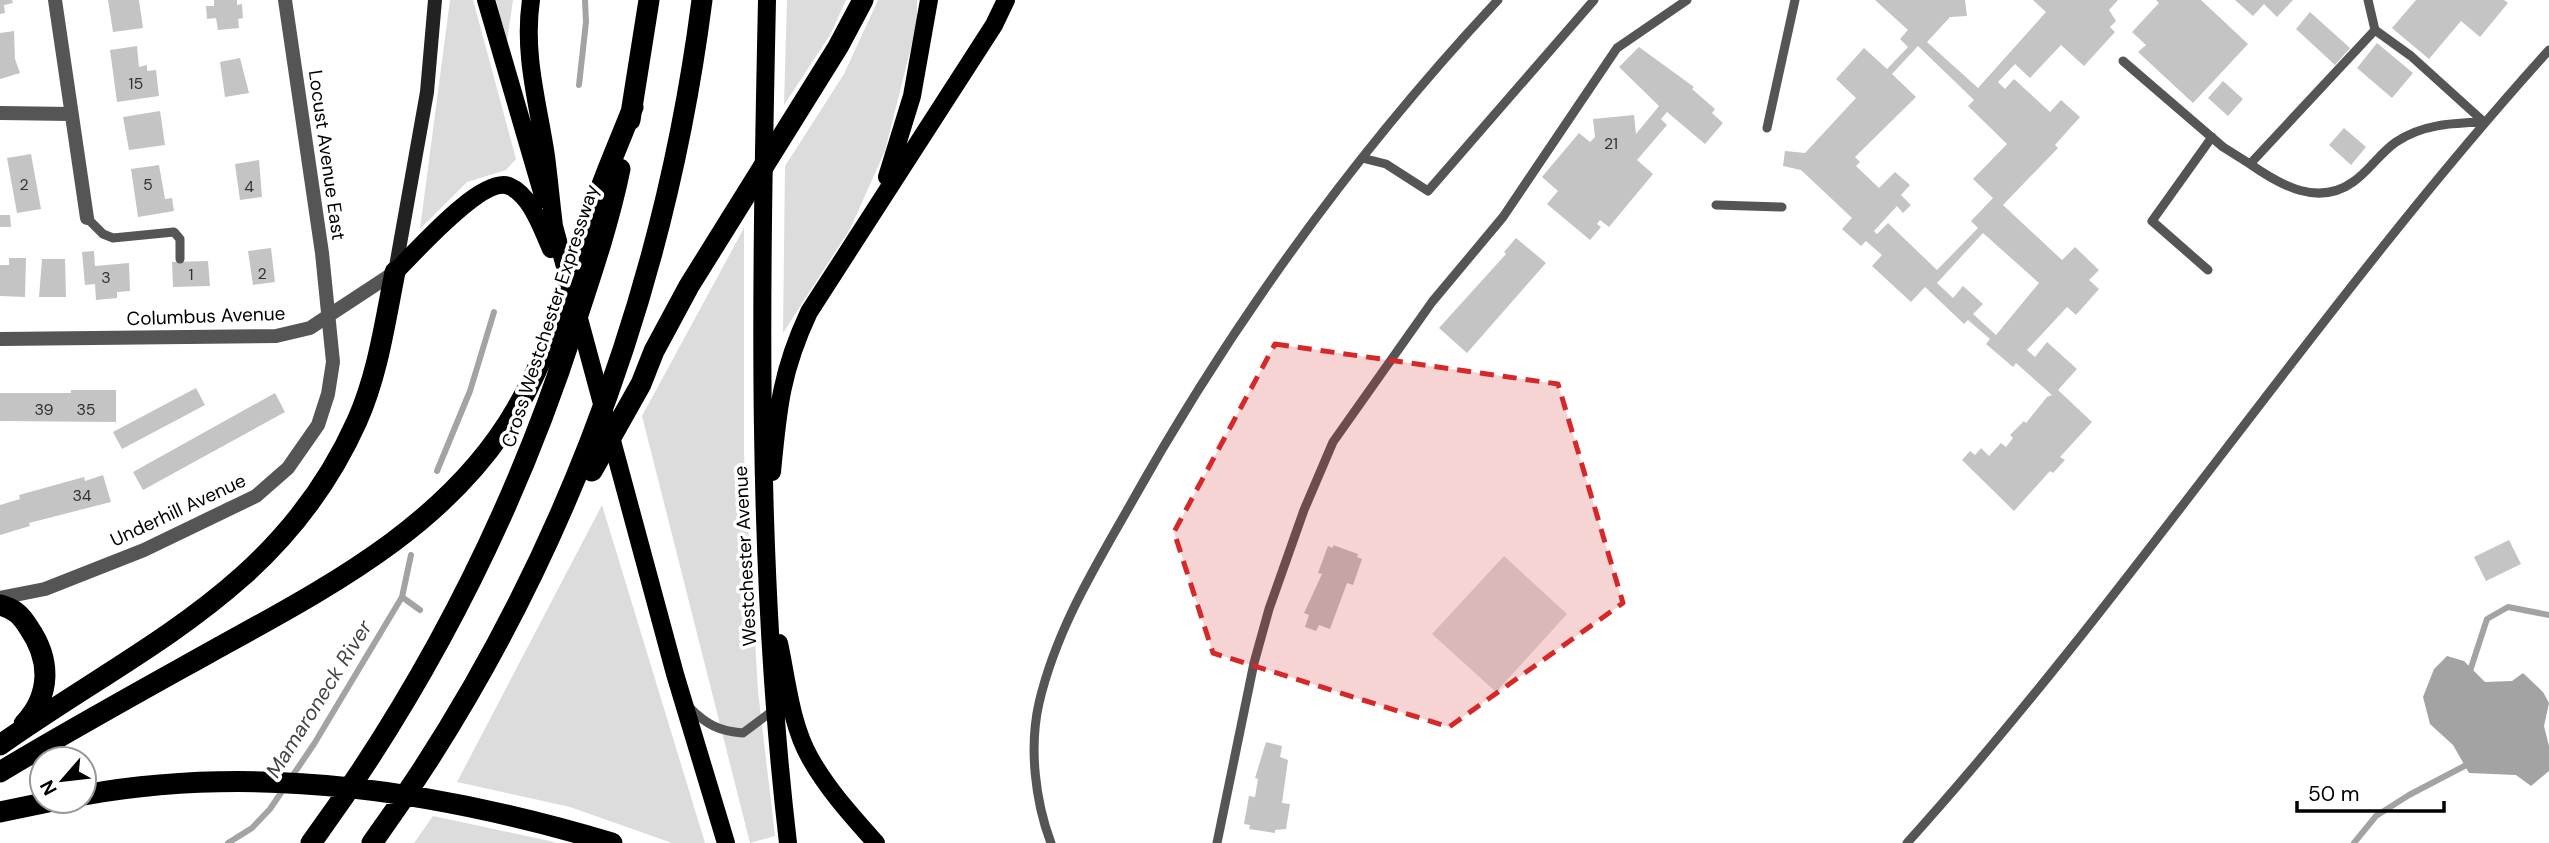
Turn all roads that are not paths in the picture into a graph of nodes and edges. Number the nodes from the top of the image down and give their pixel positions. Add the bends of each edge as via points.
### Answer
1 (55, 0) edge
2 (285, 0) edge
3 (435, 0) edge
4 (486, 0) edge
5 (531, 0) edge
6 (649, 0) edge
7 (702, 0) edge
8 (767, 0) edge
9 (863, 0) edge
10 (929, 0) edge
11 (1006, 0) edge
12 (1498, 0) edge
13 (1594, 0) edge
14 (1687, 0) edge
15 (1796, 0) edge
16 (2368, 0) edge
17 (2375, 30) junction
18 (2549, 50) edge
19 (2123, 61) dead end
20 (633, 107) junction
21 (0, 113) edge
22 (71, 114) junction
23 (2484, 122) junction
24 (1767, 128) dead end
25 (2212, 137) junction
26 (1362, 158) junction
27 (2250, 164) junction
28 (879, 200) junction
29 (1716, 205) dead end
30 (1782, 207) dead end
31 (547, 211) junction
32 (87, 218) joint
33 (180, 259) dead end
34 (2208, 270) dead end
35 (395, 272) junction
36 (328, 316) junction
37 (0, 339) edge
38 (764, 545) junction
39 (539, 561) junction
40 (765, 575) junction
41 (0, 598) edge
42 (0, 605) edge
43 (684, 702) junction
44 (775, 709) junction
45 (5, 742) edge
46 (0, 772) edge
47 (98, 793) edge
48 (28, 806) edge
49 (0, 812) edge
50 (311, 843) edge
51 (372, 843) edge
52 (612, 843) edge
53 (726, 843) edge
54 (788, 843) edge
55 (876, 843) edge
56 (1051, 843) edge
57 (1217, 843) edge
58 (1907, 843) edge

1 - 22 street
2 - 36 street, Locust Avenue East
3 - 35 main road via 427,92
4 - 31 main road
5 - 31 main road via 528,46
6 - 20 highway, Cross Westchester Expressway
7 - 39 highway via 685,117 651,262 592,444
8 - 38 main road, Westchester Avenue via 762,267
9 - 39 highway via 689,286 641,384
10 - 28 main road via 912,96
11 - 28 main road
12 - 26 lane
13 - 26 lane via 1428,191 1386,164
14 - 57 lane via 1617,48 1503,217 1433,302 1333,442 1269,609
15 - 24 lane
16 - 17 lane
17 - 23 lane via 2411,55
17 - 27 lane
18 - 23 lane
19 - 25 lane
20 - 46 highway via 597,198 555,328 532,380 517,410 484,455 437,506 393,545 309,598
20 - 50 highway, Cross Westchester Expressway via 600,247 522,475 425,669 369,761
21 - 22 street
22 - 32 street
23 - 27 lane via 2425,128 2397,142 2351,184 2324,193 2280,185
23 - 58 lane via 2382,244 1985,757
25 - 27 lane
25 - 34 lane via 2151,221
26 - 56 lane via 1279,268 1183,413 1062,630 1038,705 1035,747 1040,806
28 - 38 main road via 790,351 780,387
29 - 30 lane
31 - 35 main road via 510,186 487,188
31 - 43 main road
32 - 33 lane via 113,238 174,232 180,239
35 - 36 street, Columbus Avenue
35 - 45 highway via 379,353 358,419 332,471 270,552 196,617
36 - 37 street, Columbus Avenue via 310,328 276,336
36 - 41 street, Underhill Avenue via 333,362 318,425 306,446 269,487 144,550 45,589
38 - 40 main road, Westchester Avenue
39 - 51 highway via 470,692
40 - 44 main road, Westchester Avenue
40 - 55 main road via 808,756 837,799
42 - 45 highway via 20,614 38,641 46,675 42,698 32,715
43 - 44 lane via 705,723 721,731 743,733
43 - 53 main road
44 - 54 main road, Westchester Avenue
47 - 52 highway via 176,784 280,782 377,791 476,807
48 - 49 highway

